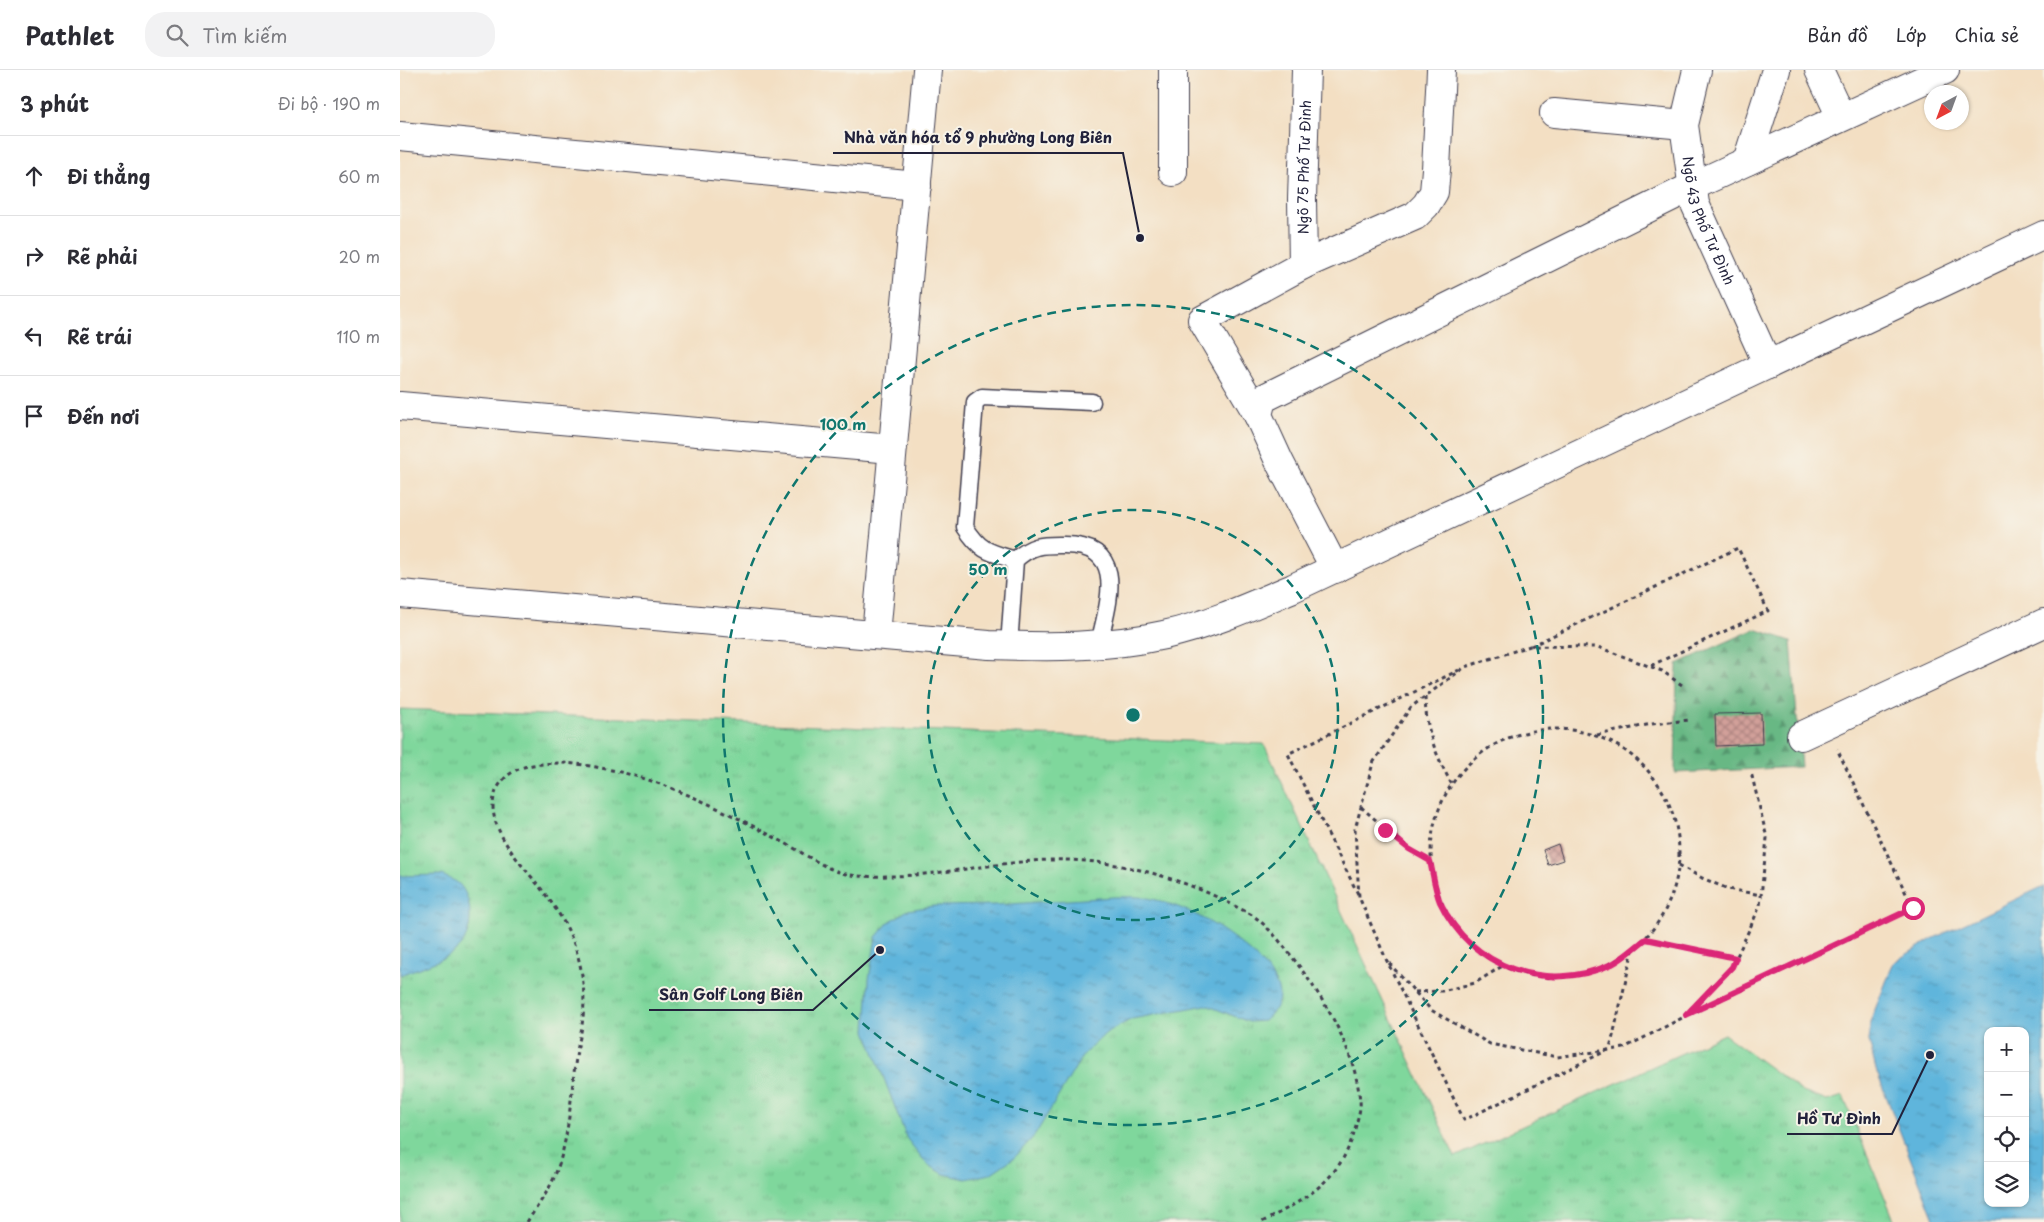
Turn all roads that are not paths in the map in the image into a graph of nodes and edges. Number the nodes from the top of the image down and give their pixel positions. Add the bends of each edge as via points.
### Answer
1 (928, 70) edge
2 (1173, 70) edge
3 (1306, 70) edge
4 (1441, 70) edge
5 (1697, 70) edge
6 (1776, 70) edge
7 (1819, 70) edge
8 (1945, 70) edge
9 (1554, 113) dead end
10 (1841, 116) junction
11 (1684, 125) junction
12 (400, 136) edge
13 (1747, 161) junction
14 (1173, 172) dead end
15 (917, 186) junction
16 (1692, 187) junction
17 (2044, 235) edge
18 (1303, 264) junction
19 (1768, 365) junction
20 (1092, 402) dead end
21 (400, 406) edge
22 (1258, 415) junction
23 (892, 449) junction
24 (1015, 560) junction
25 (1334, 569) junction
26 (400, 594) edge
27 (2044, 623) edge
28 (876, 635) junction
29 (1099, 644) junction
30 (1009, 646) junction
31 (1813, 730) road end

1 - 15 street
2 - 14 street
3 - 18 street, Ngõ 75 Phố Tư Đình
4 - 18 street via 1434,192 1426,206 1403,222
5 - 11 street, Ngõ 43 Phố Tư Đình
6 - 13 street
7 - 10 street
8 - 10 street
9 - 11 street
10 - 13 street
11 - 16 street, Ngõ 43 Phố Tư Đình
12 - 15 street
13 - 16 street
15 - 23 street
16 - 19 street, Ngõ 43 Phố Tư Đình via 1702,222
16 - 22 street via 1262,400
17 - 19 street
18 - 22 street via 1202,320
19 - 25 street
20 - 24 lane via 982,397 975,402 965,527 975,543 985,550
21 - 23 street
22 - 25 street
23 - 28 street
24 - 29 lane via 1035,546 1072,545 1092,549 1104,561 1110,579 1109,599
24 - 30 lane
25 - 29 street via 1197,626 1125,642
26 - 28 street
27 - 31 street
28 - 30 street
29 - 30 street

